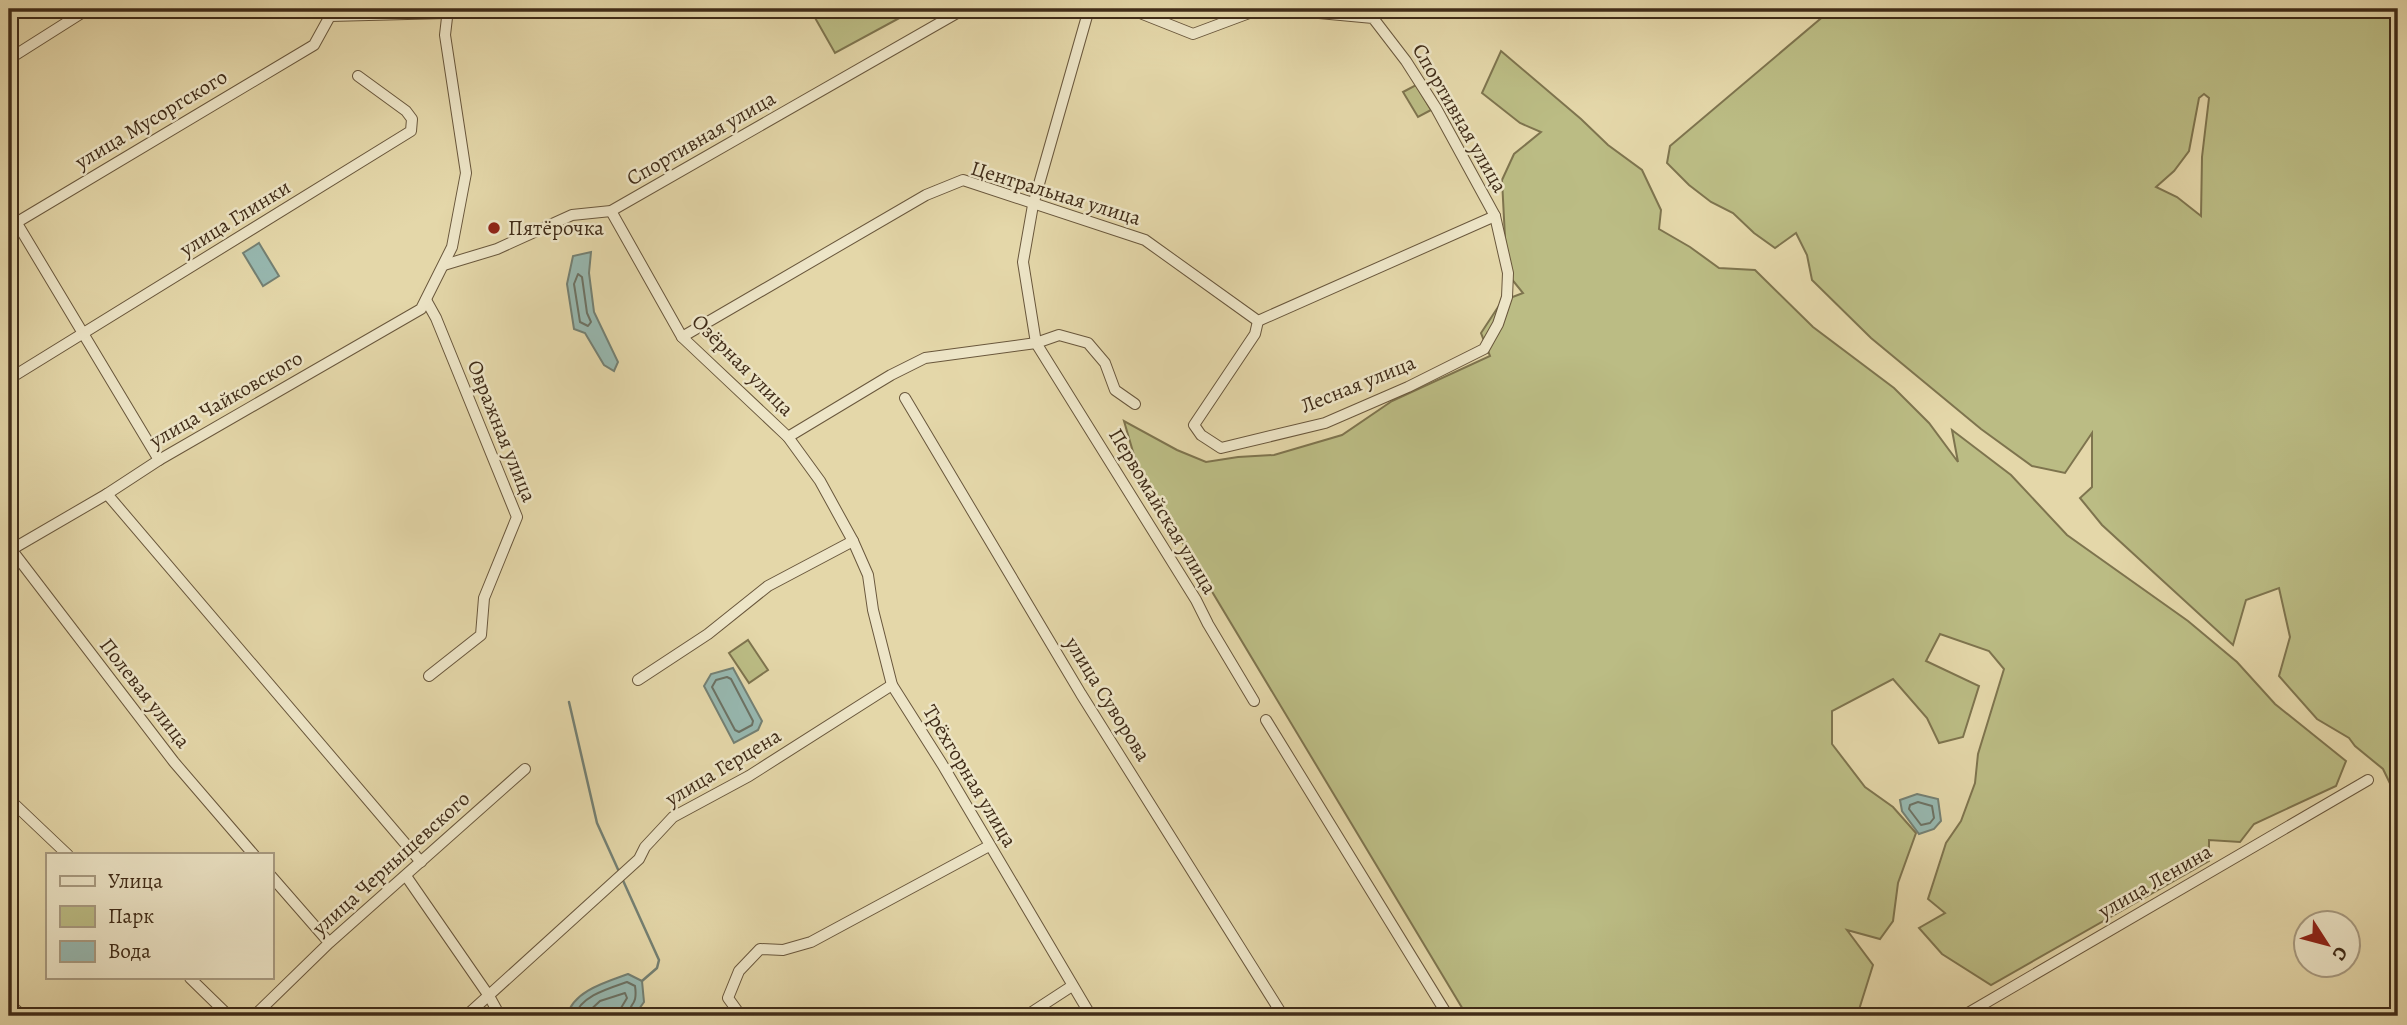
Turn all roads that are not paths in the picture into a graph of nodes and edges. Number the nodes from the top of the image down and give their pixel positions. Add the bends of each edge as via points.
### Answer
1 (88, 9) edge
2 (964, 9) edge
3 (1089, 9) edge
4 (1130, 9) edge
5 (1260, 9) edge
6 (1276, 9) edge
7 (447, 11) edge
8 (9, 59) edge
9 (358, 76) dead end
10 (1033, 205) junction
11 (9, 210) edge
12 (611, 211) junction
13 (1495, 216) junction
14 (13, 225) edge
15 (444, 265) junction
16 (426, 300) junction
17 (1258, 321) junction
18 (83, 334) junction
19 (682, 337) junction
20 (1036, 343) junction
21 (9, 379) edge
22 (905, 398) dead end
23 (1135, 404) dead end
24 (788, 437) junction
25 (159, 460) junction
26 (107, 494) junction
27 (853, 541) junction
28 (10, 550) edge
29 (429, 676) dead end
30 (638, 680) dead end
31 (892, 685) junction
32 (1254, 701) dead end
33 (1266, 720) dead end
34 (525, 769) dead end
35 (2368, 780) dead end
36 (9, 799) edge
37 (989, 846) junction
38 (66, 853) edge
39 (252, 853) edge
40 (421, 862) junction
41 (406, 876) junction
42 (273, 878) edge
43 (326, 939) dead end
44 (191, 979) edge
45 (1072, 986) junction
46 (489, 996) junction
47 (9, 1004) edge
48 (2398, 1009) edge
49 (23, 1016) edge
50 (229, 1016) edge
51 (254, 1016) edge
52 (466, 1016) edge
53 (500, 1016) edge
54 (741, 1016) edge
55 (1026, 1016) edge
56 (1091, 1016) edge
57 (1283, 1016) edge
58 (1448, 1016) edge
59 (1963, 1016) edge
60 (2386, 1016) edge

1 - 8 street
2 - 12 street, Спортивная улица
3 - 10 street
4 - 5 street via 1192,34
6 - 13 street, Спортивная улица via 1373,18 1428,96
7 - 14 street, улица Мусоргского via 330,16 314,45
7 - 15 street, улица Чайковского via 445,35 466,173 452,247
9 - 18 street, улица Глинки via 406,111 412,119 411,131
10 - 17 street, Центральная улица via 1145,240
10 - 19 street, Центральная улица via 962,180 926,195
10 - 20 street via 1023,262
11 - 14 street
12 - 15 street, Спортивная улица via 572,215 497,249
12 - 19 street, Озёрная улица
13 - 17 street
13 - 17 street, Лесная улица via 1508,273 1507,298 1484,349 1325,423 1222,447 1201,435 1194,425 1255,334
14 - 18 street
15 - 16 street, улица Чайковского
16 - 25 street, улица Чайковского via 421,310
16 - 29 street, Овражная улица via 517,517 484,598 481,635
18 - 21 street, улица Глинки
18 - 25 street
19 - 24 street, Озёрная улица
20 - 23 street via 1059,335 1088,342 1105,363 1115,390
20 - 24 street via 925,358
20 - 32 street, Первомайская улица
22 - 57 street, улица Суворова via 1081,694
24 - 27 street, Озёрная улица via 820,481
25 - 26 street, улица Чайковского
26 - 28 street, улица Чайковского
26 - 40 street
27 - 30 street via 768,586 708,634
27 - 31 street, Трёхгорная улица via 868,575
28 - 39 street, Полевая улица via 174,762
31 - 37 street, Трёхгорная улица
31 - 46 street, улица Герцена via 749,776 673,817 639,859
33 - 58 street
34 - 40 street, улица Чернышевского
35 - 59 street, улица Ленина
36 - 38 street
37 - 45 street, Трёхгорная улица
37 - 54 street via 811,942 783,950 760,949 739,971 728,998
40 - 41 street, улица Чернышевского
41 - 46 street
41 - 51 street, улица Чернышевского
42 - 43 street
44 - 50 street
45 - 55 street
45 - 56 street, Трёхгорная улица
46 - 52 street, улица Герцена
46 - 53 street
47 - 49 street
48 - 60 street

